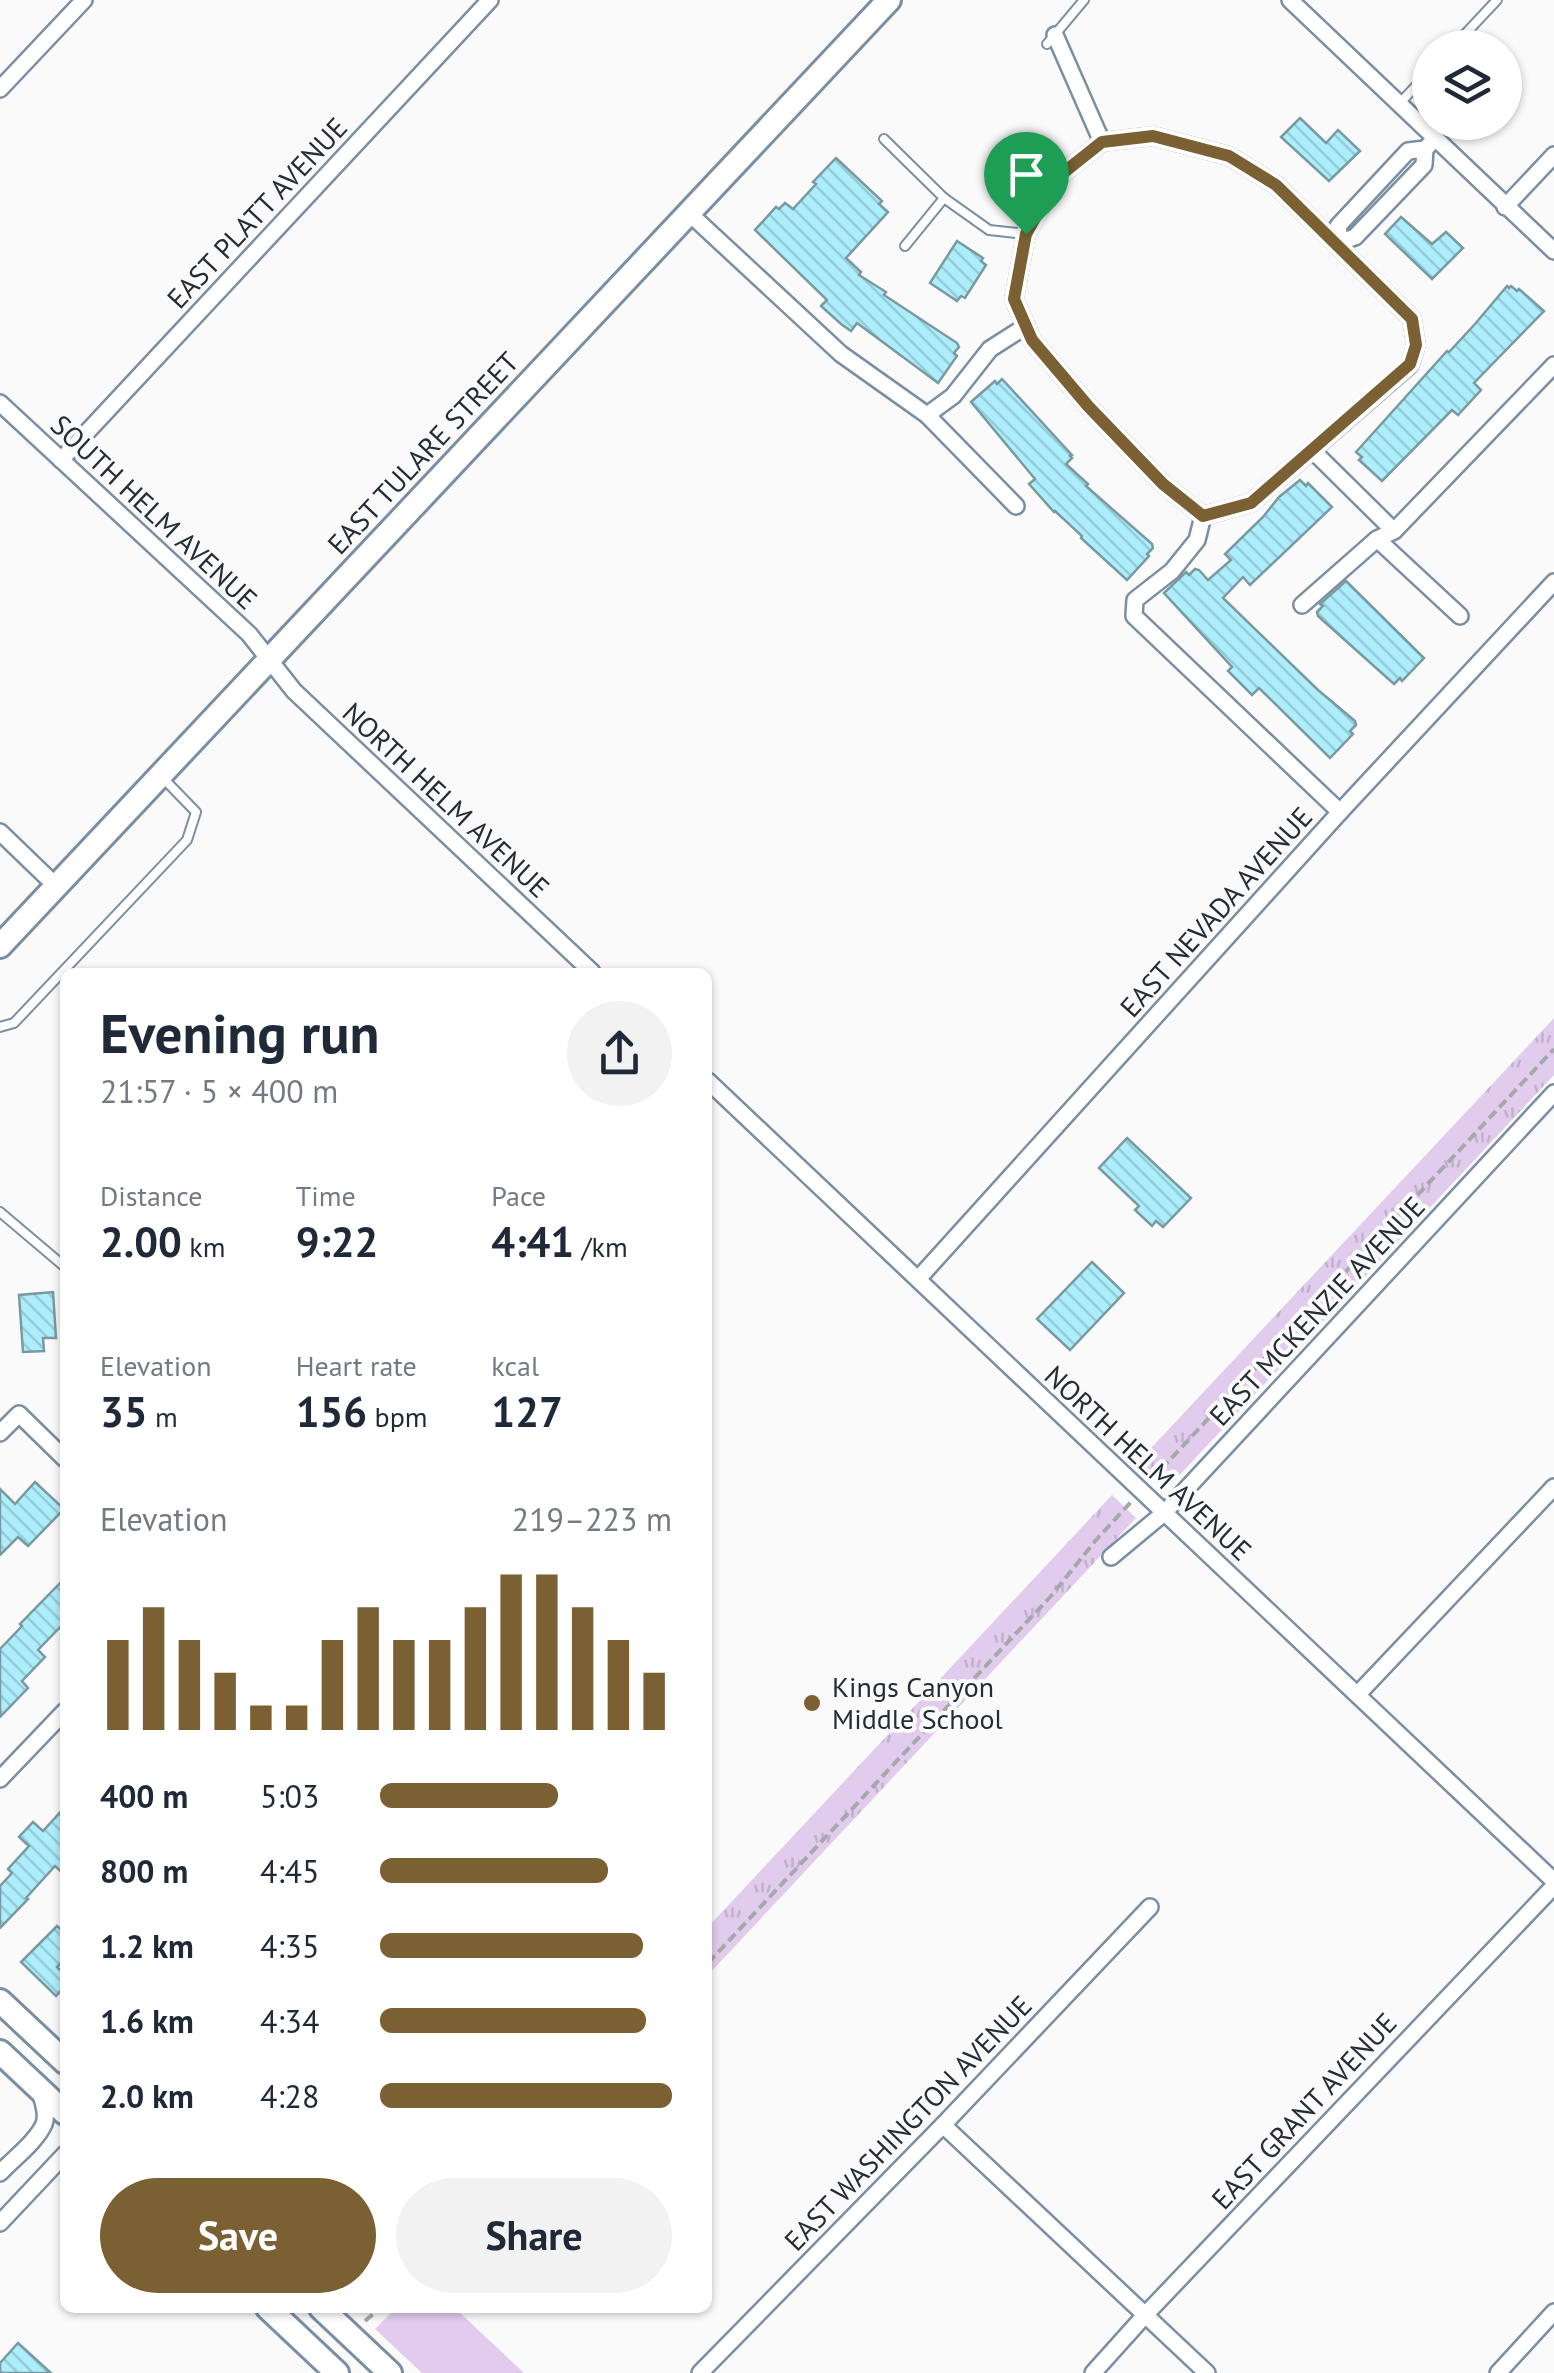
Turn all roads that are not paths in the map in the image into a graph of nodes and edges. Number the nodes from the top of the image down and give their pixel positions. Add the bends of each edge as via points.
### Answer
1 (84, 0) edge
2 (490, 0) edge
3 (889, 0) edge
4 (1084, 0) edge
5 (1291, 0) edge
6 (1497, 0) edge
7 (1469, 30) edge
8 (1051, 40) joint
9 (0, 89) edge
10 (1412, 90) edge
11 (1399, 104) junction
12 (884, 139) dead end
13 (1102, 142) junction
14 (1430, 144) junction
15 (1554, 155) edge
16 (944, 198) junction
17 (1506, 206) junction
18 (688, 213) junction
19 (1026, 234) junction
20 (1338, 244) junction
21 (905, 246) dead end
22 (1554, 250) edge
23 (1026, 326) junction
24 (1554, 366) edge
25 (0, 403) edge
26 (927, 415) junction
27 (1312, 450) junction
28 (62, 460) junction
29 (1016, 506) dead end
30 (1203, 516) junction
31 (1394, 531) junction
32 (1377, 538) junction
33 (1554, 582) edge
34 (1302, 605) dead end
35 (1460, 616) dead end
36 (270, 660) junction
37 (160, 775) junction
38 (1340, 812) junction
39 (0, 832) edge
40 (56, 886) junction
41 (0, 946) edge
42 (66, 968) edge
43 (588, 968) edge
44 (60, 974) edge
45 (0, 1027) edge
46 (712, 1085) edge
47 (1554, 1093) edge
48 (0, 1212) edge
49 (60, 1262) edge
50 (918, 1279) junction
51 (0, 1434) edge
52 (60, 1454) edge
53 (1554, 1487) edge
54 (1164, 1512) junction
55 (1111, 1557) dead end
56 (1358, 1694) junction
57 (60, 1717) edge
58 (0, 1779) edge
59 (1554, 1883) edge
60 (1150, 1907) dead end
61 (0, 2001) edge
62 (0, 2052) edge
63 (60, 2057) edge
64 (39, 2088) junction
65 (60, 2109) edge
66 (943, 2125) junction
67 (60, 2159) edge
68 (0, 2173) edge
69 (0, 2222) edge
70 (1554, 2312) edge
71 (273, 2313) edge
72 (327, 2313) edge
73 (1146, 2314) junction
74 (337, 2373) edge
75 (390, 2373) edge
76 (700, 2373) edge
77 (1093, 2373) edge
78 (1206, 2373) edge
79 (1498, 2373) edge

1 - 9 street
2 - 28 street, EAST PLATT AVENUE
3 - 18 main road, EAST TULARE STREET
4 - 8 lane
5 - 11 street
6 - 7 lane
8 - 13 street
10 - 11 lane
11 - 14 street
12 - 16 lane
13 - 19 street via 1058,177
13 - 20 street via 1153,136 1229,156 1276,185
14 - 17 street
14 - 20 street via 1424,164 1355,238
15 - 17 street
16 - 19 lane via 989,230
16 - 21 lane
17 - 22 street
18 - 26 street via 841,354
18 - 36 main road, EAST TULARE STREET
19 - 23 street via 1014,299
20 - 27 street via 1412,319 1416,345 1410,364
23 - 26 street via 990,349 953,396
23 - 30 street via 1088,406
24 - 31 street
25 - 28 street, SOUTH HELM AVENUE
26 - 29 street
27 - 30 street via 1251,503
27 - 31 street
28 - 36 street, SOUTH HELM AVENUE
30 - 38 street via 1197,540 1135,600 1134,616
31 - 32 street
32 - 34 street
32 - 35 street
33 - 38 street, EAST NEVADA AVENUE
36 - 37 main road, EAST TULARE STREET
36 - 43 street, NORTH HELM AVENUE via 294,691
37 - 40 main road, EAST TULARE STREET
37 - 42 lane via 196,812 187,840
38 - 50 street, EAST NEVADA AVENUE
39 - 40 street
40 - 41 main road, EAST TULARE STREET
44 - 45 lane via 14,1023
46 - 50 street, NORTH HELM AVENUE
47 - 54 street, EAST MCKENZIE AVENUE
48 - 49 lane
50 - 54 street, NORTH HELM AVENUE
51 - 52 street via 18,1414
53 - 56 street
54 - 55 street, EAST MCKENZIE AVENUE
54 - 56 street, NORTH HELM AVENUE
56 - 59 street, NORTH HELM AVENUE
57 - 58 street
59 - 73 street, EAST GRANT AVENUE
60 - 66 street, EAST WASHINGTON AVENUE
61 - 63 main road
62 - 64 main road
64 - 65 main road
64 - 68 street via 46,2122
66 - 73 street
66 - 76 street, EAST WASHINGTON AVENUE
67 - 69 street
70 - 79 street
71 - 74 main road
72 - 75 main road
73 - 77 street, EAST GRANT AVENUE
73 - 78 street

